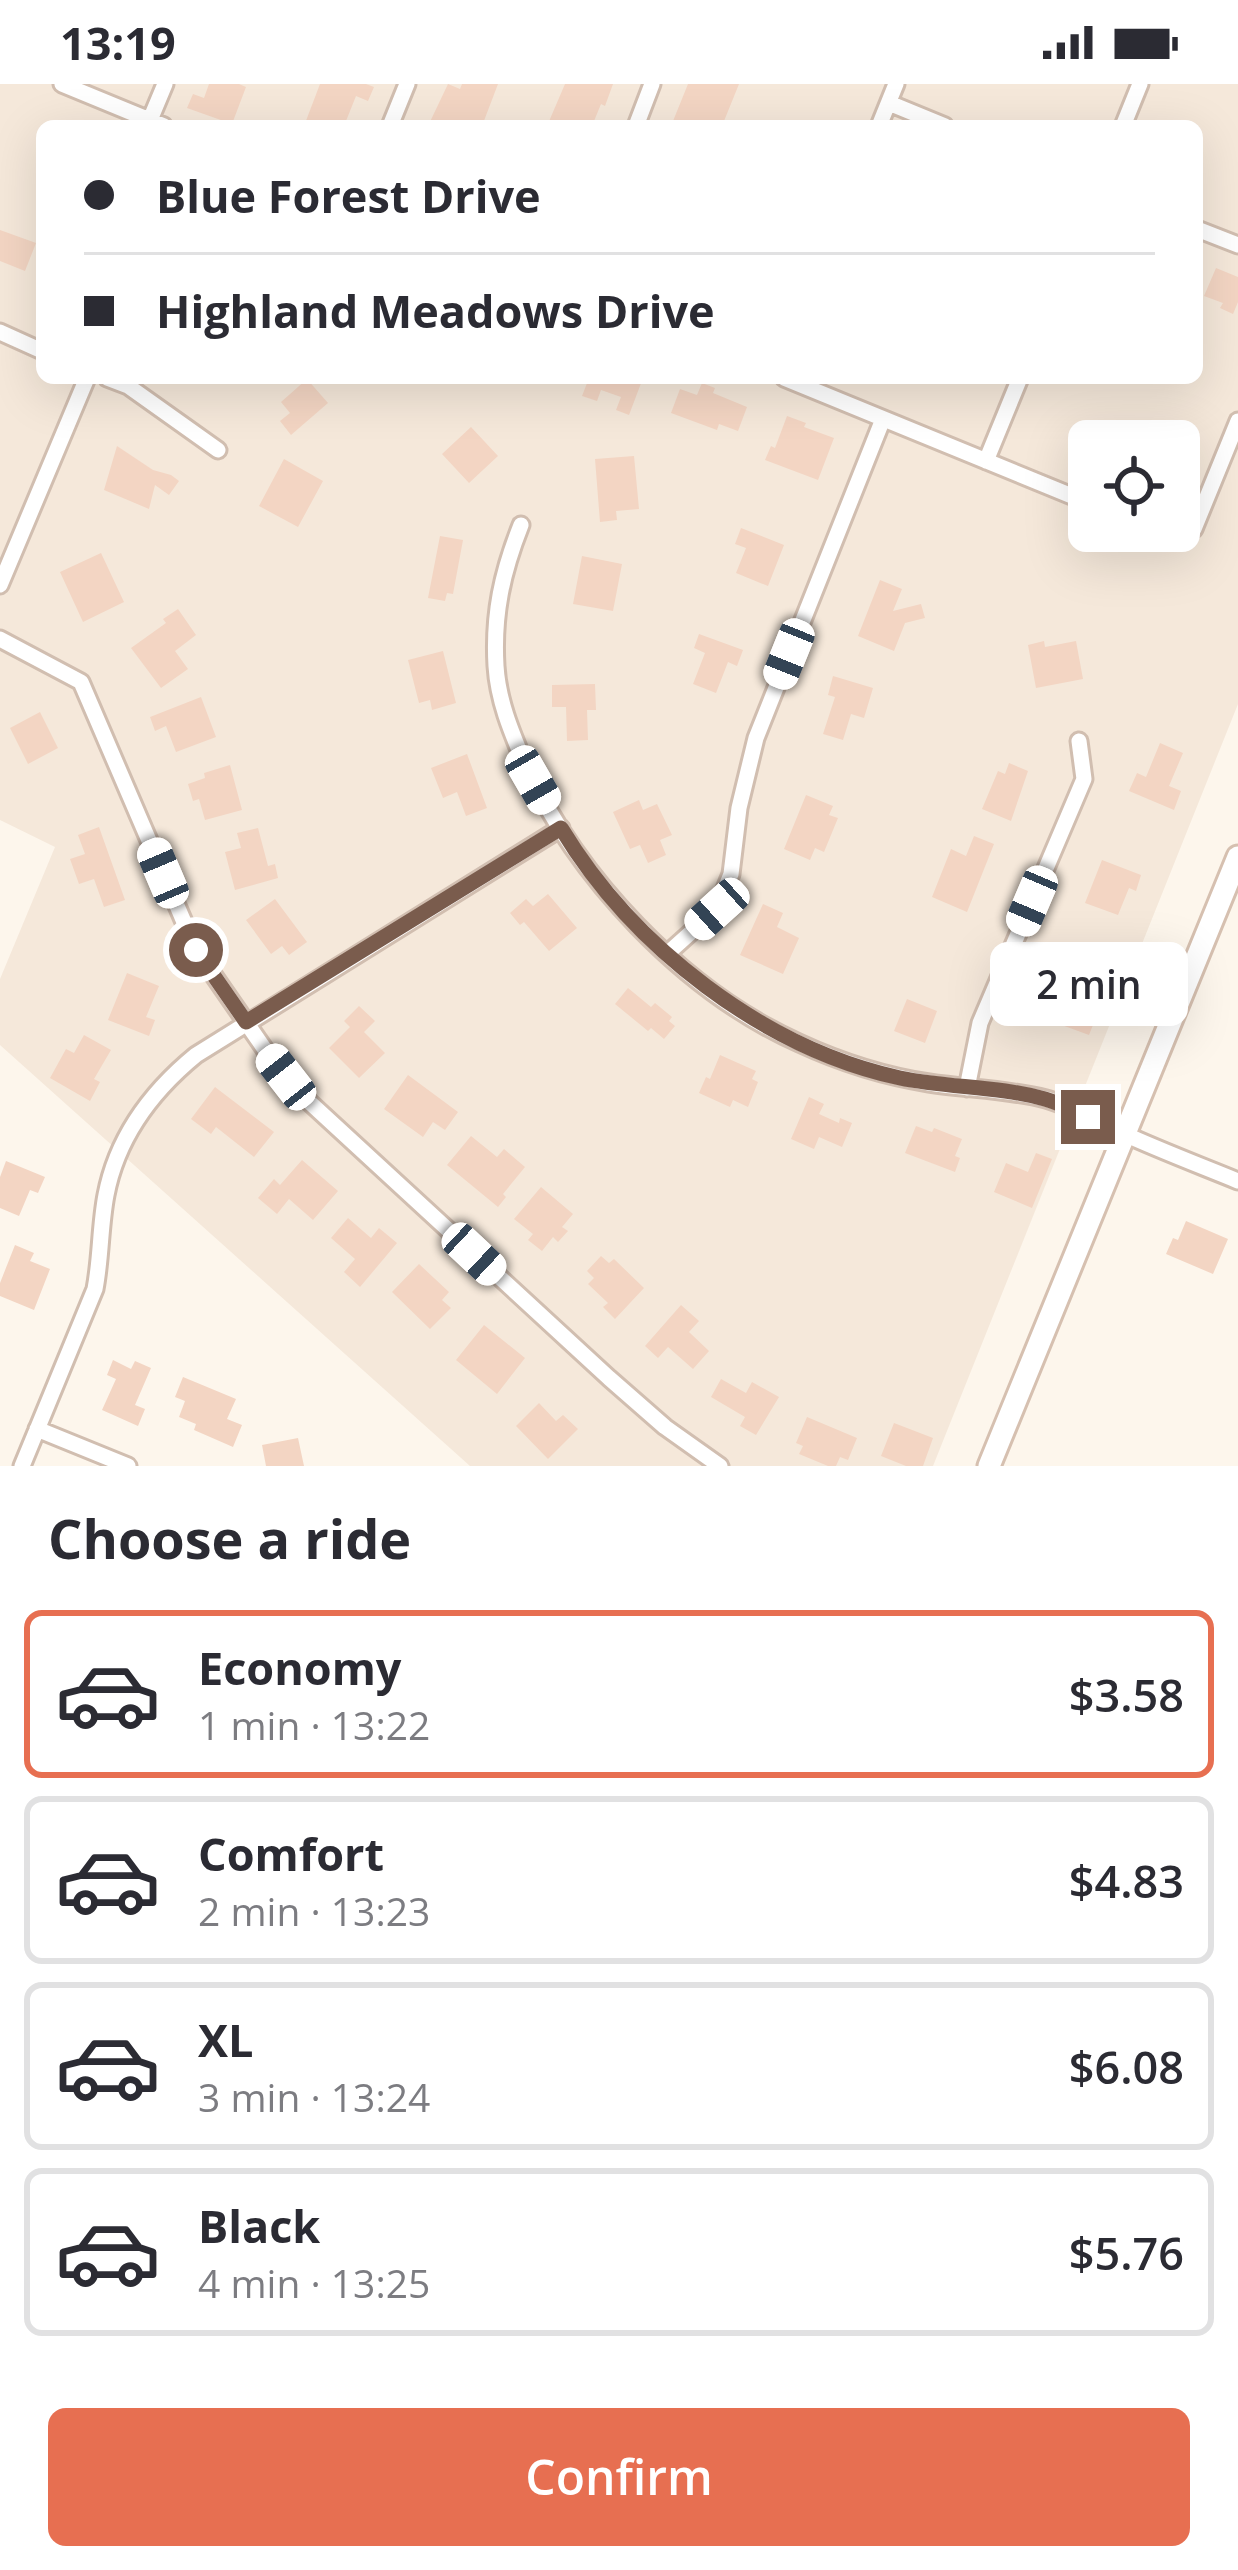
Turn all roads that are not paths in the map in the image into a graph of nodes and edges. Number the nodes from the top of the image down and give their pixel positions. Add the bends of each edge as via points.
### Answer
1 (62, 84) edge
2 (165, 84) edge
3 (407, 84) edge
4 (652, 84) edge
5 (896, 84) edge
6 (1140, 84) edge
7 (889, 103) junction
8 (150, 120) edge
9 (158, 120) edge
10 (392, 120) edge
11 (638, 120) edge
12 (882, 120) edge
13 (930, 120) edge
14 (1125, 120) edge
15 (1203, 231) edge
16 (1238, 245) edge
17 (0, 332) edge
18 (36, 347) edge
19 (84, 384) edge
20 (123, 384) edge
21 (799, 384) edge
22 (1018, 384) edge
23 (883, 418) junction
24 (1238, 421) edge
25 (218, 450) dead end
26 (986, 461) junction
27 (1068, 494) edge
28 (1200, 514) edge
29 (521, 525) dead end
30 (0, 585) edge
31 (0, 639) edge
32 (1078, 741) dead end
33 (561, 828) junction
34 (1238, 857) edge
35 (668, 953) junction
36 (246, 1022) junction
37 (967, 1088) junction
38 (1125, 1134) junction
39 (1238, 1181) edge
40 (37, 1429) junction
41 (22, 1466) edge
42 (128, 1466) edge
43 (720, 1466) edge
44 (989, 1466) edge

1 - 8 street
2 - 9 street
3 - 10 street
4 - 11 street
5 - 7 street
6 - 14 street
7 - 12 street
7 - 13 street
15 - 16 street
17 - 18 street
19 - 30 street
20 - 25 street
21 - 23 street
22 - 26 street
23 - 26 street
23 - 35 street via 756,738 717,909
24 - 28 street
26 - 27 street
29 - 33 street via 496,611 496,670 506,722
31 - 36 street via 81,682 196,950
32 - 37 street via 1084,779 980,1023
33 - 35 street via 598,881
33 - 36 street
34 - 38 street
35 - 37 street via 731,1004 801,1044 878,1072
36 - 40 street via 169,1077 126,1140 106,1195 95,1289
36 - 43 street via 306,1099 609,1378
37 - 38 street via 1050,1100
38 - 39 street
38 - 44 street
40 - 41 street
40 - 42 street

